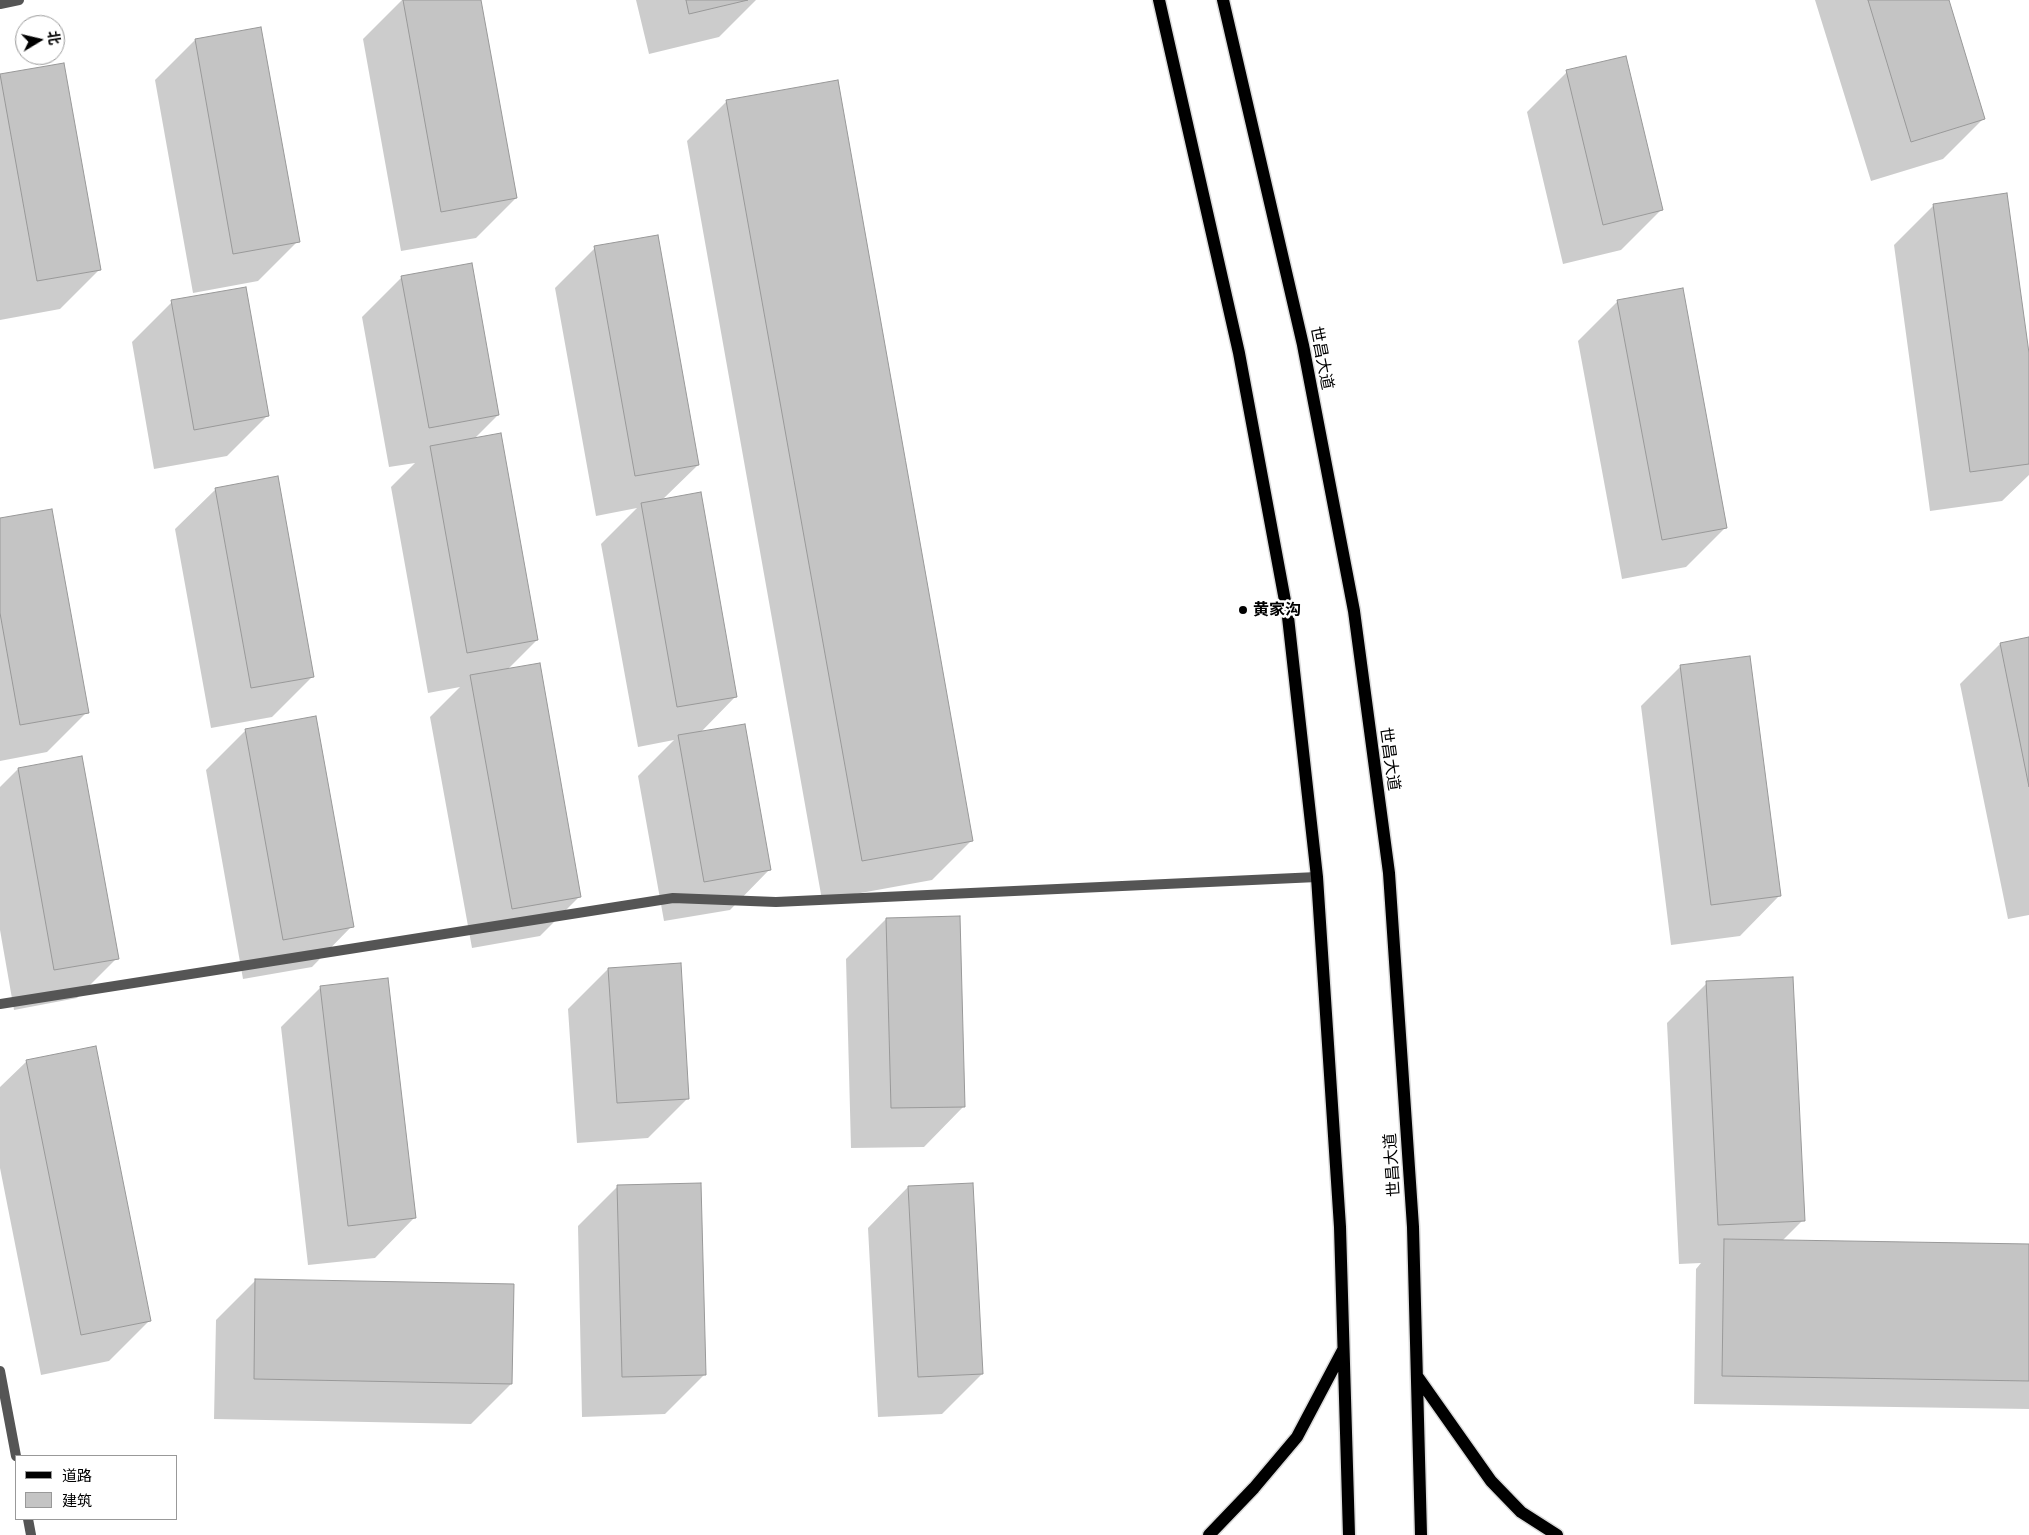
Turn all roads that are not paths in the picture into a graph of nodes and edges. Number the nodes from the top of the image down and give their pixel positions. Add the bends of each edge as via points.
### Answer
1 (20, 0) edge
2 (1159, 0) edge
3 (1223, 0) edge
4 (0, 4) edge
5 (1318, 877) junction
6 (0, 1004) edge
7 (1344, 1347) junction
8 (0, 1370) edge
9 (1417, 1376) junction
10 (16, 1455) edge
11 (28, 1520) edge
12 (31, 1535) edge
13 (1209, 1535) edge
14 (1350, 1535) edge
15 (1421, 1535) edge
16 (1558, 1535) edge

1 - 4 street
2 - 5 main road via 1239,353 1284,598
3 - 9 main road, 世昌大道 via 1303,345 1354,611 1388,872 1413,1227
5 - 6 street via 776,902 673,898
5 - 7 main road via 1340,1227
7 - 13 main road via 1297,1437
7 - 14 main road
8 - 10 street
9 - 15 main road, 世昌大道
9 - 16 main road via 1491,1481 1521,1512
11 - 12 street

